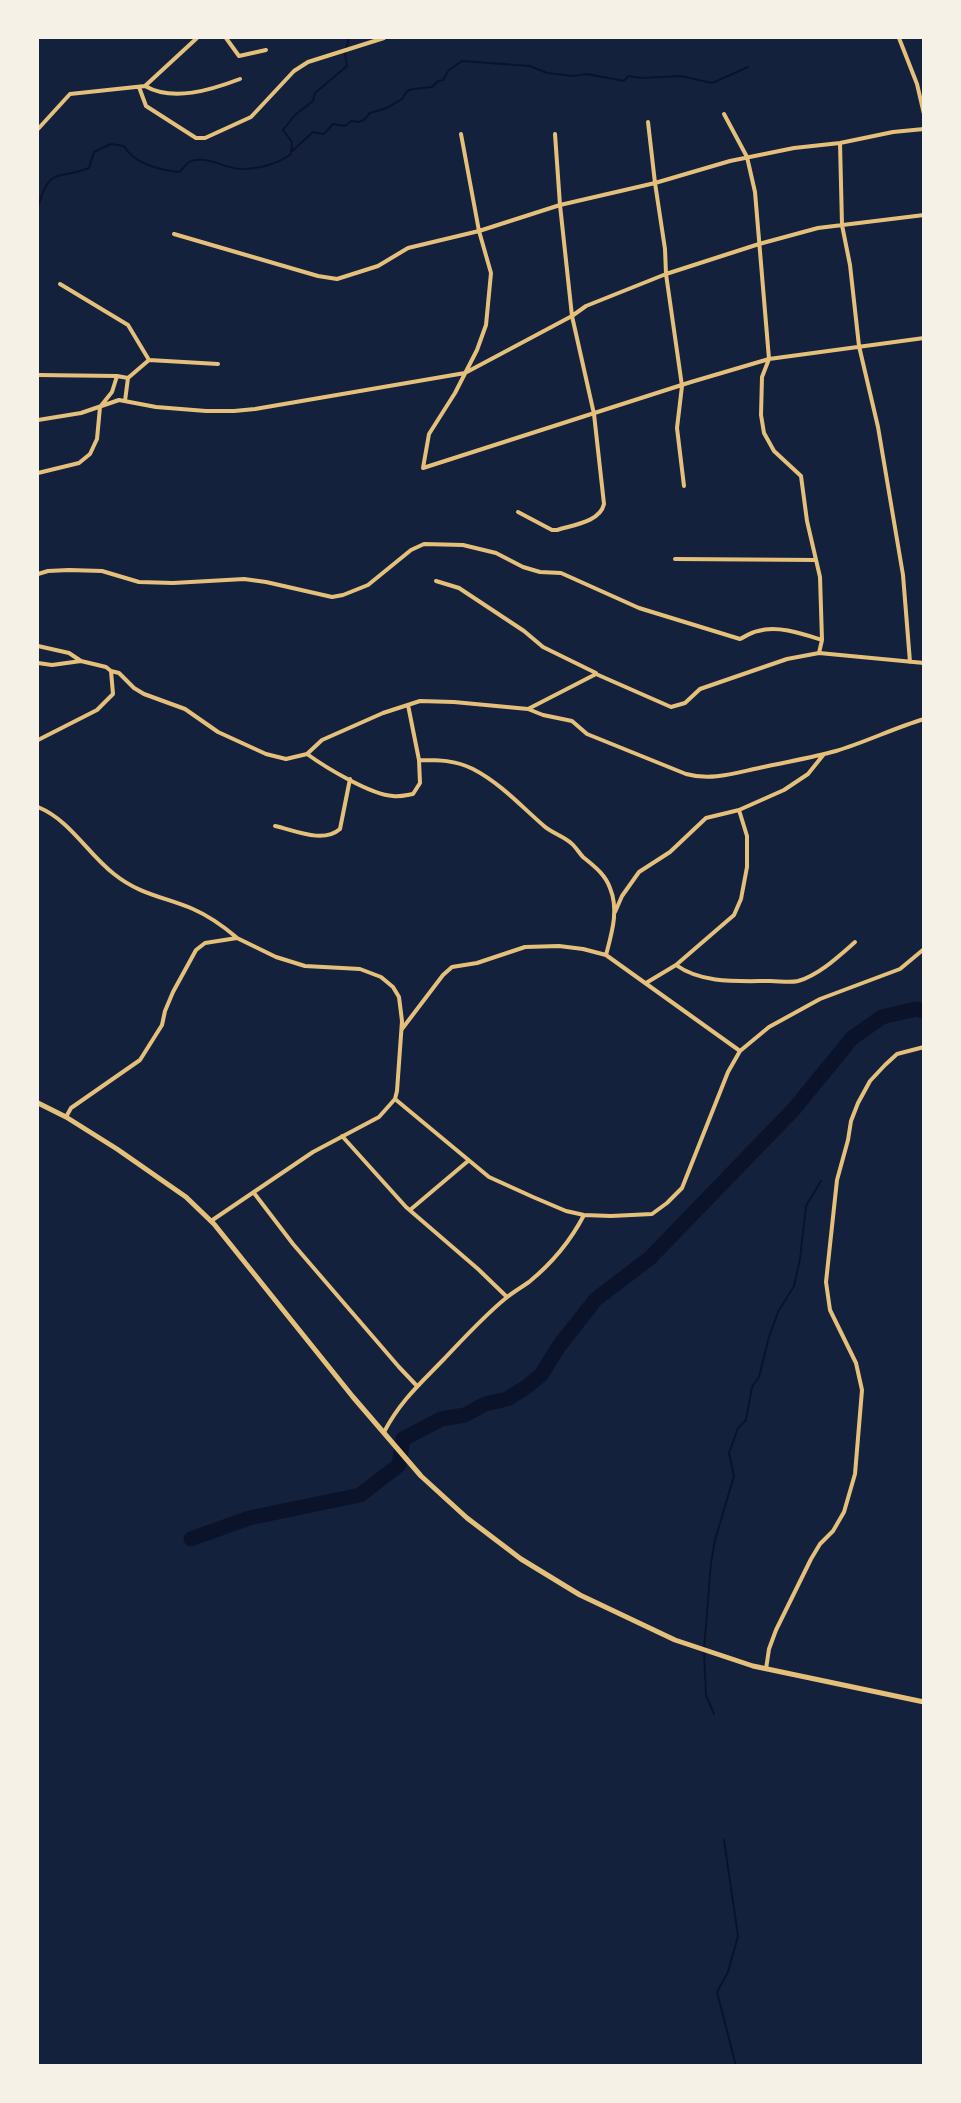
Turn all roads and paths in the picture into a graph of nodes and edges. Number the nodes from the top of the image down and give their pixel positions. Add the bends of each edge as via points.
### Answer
1 (197, 38) edge
2 (225, 38) edge
3 (384, 38) edge
4 (899, 38) edge
5 (266, 51) dead end
6 (240, 79) dead end
7 (145, 86) junction
8 (139, 87) junction
9 (724, 114) dead end
10 (924, 114) edge
11 (648, 122) dead end
12 (38, 129) edge
13 (924, 129) edge
14 (461, 134) dead end
15 (555, 134) dead end
16 (840, 143) junction
17 (747, 158) junction
18 (655, 183) junction
19 (560, 205) junction
20 (924, 215) edge
21 (842, 225) junction
22 (479, 231) junction
23 (174, 234) dead end
24 (759, 244) junction
25 (666, 274) junction
26 (60, 284) dead end
27 (572, 316) junction
28 (924, 338) edge
29 (859, 346) junction
30 (769, 359) junction
31 (149, 360) junction
32 (218, 364) dead end
33 (465, 373) junction
34 (38, 375) edge
35 (117, 376) junction
36 (128, 378) junction
37 (682, 386) junction
38 (125, 401) junction
39 (100, 407) junction
40 (594, 414) junction
41 (38, 420) edge
42 (38, 472) edge
43 (684, 486) dead end
44 (518, 512) dead end
45 (675, 559) dead end
46 (816, 560) junction
47 (38, 574) edge
48 (436, 581) dead end
49 (822, 640) junction
50 (38, 646) edge
51 (819, 652) junction
52 (81, 660) junction
53 (910, 662) junction
54 (38, 663) edge
55 (924, 663) edge
56 (111, 671) junction
57 (597, 674) junction
58 (408, 705) junction
59 (528, 709) junction
60 (924, 719) edge
61 (38, 740) edge
62 (307, 754) junction
63 (824, 754) junction
64 (419, 760) junction
65 (350, 779) junction
66 (38, 807) edge
67 (739, 810) junction
68 (275, 826) dead end
69 (614, 913) junction
70 (237, 938) junction
71 (855, 942) dead end
72 (924, 949) edge
73 (606, 955) junction
74 (676, 965) junction
75 (646, 984) junction
76 (402, 1030) junction
77 (924, 1047) edge
78 (740, 1051) junction
79 (395, 1099) junction
80 (38, 1103) edge
81 (66, 1117) junction
82 (342, 1136) junction
83 (468, 1161) junction
84 (254, 1193) junction
85 (410, 1210) junction
86 (584, 1215) junction
87 (211, 1221) junction
88 (507, 1297) junction
89 (417, 1386) junction
90 (383, 1433) junction
91 (766, 1669) junction
92 (924, 1702) edge

1 - 7 street
2 - 5 street via 238,56
3 - 8 street via 308,62 294,71 251,117 205,138 196,138 146,106
4 - 10 street
6 - 7 street via 190,93 154,91
7 - 8 street
8 - 12 street via 70,94
9 - 17 street
11 - 18 street
13 - 16 street
14 - 22 street
15 - 19 street
16 - 17 street
16 - 21 street
17 - 18 street
17 - 24 street via 755,192
18 - 19 street
18 - 25 street
19 - 22 street
19 - 27 street
20 - 21 street
21 - 24 street
21 - 29 street
22 - 23 street via 408,249 378,266 336,279
22 - 33 street via 491,273 486,325
24 - 25 street
24 - 30 street
25 - 27 street via 586,306
25 - 37 street
26 - 31 street via 128,325
27 - 33 street
27 - 40 street
28 - 29 street
29 - 30 street
29 - 53 street via 878,427 903,575
30 - 37 street
30 - 46 street via 762,377 764,434 774,451 801,476
31 - 32 street
31 - 36 street
33 - 38 street via 234,411 156,407
33 - 40 street via 429,434 423,468
34 - 35 street
35 - 36 street
35 - 39 street
36 - 38 street
37 - 40 street
37 - 43 street via 677,428
38 - 39 street
39 - 41 street
39 - 42 street via 97,439 90,454 80,463
40 - 44 street via 603,511 594,518 556,530
45 - 46 street
46 - 49 street
47 - 49 street via 69,570 102,572 139,582 173,584 244,579 332,597 368,585 424,544 463,545 531,569 561,573 639,608 740,639 770,629
48 - 57 street via 459,588 543,647
49 - 51 street
50 - 52 street
51 - 53 street
51 - 57 street via 700,689 685,703 671,707
52 - 54 street
52 - 56 street
53 - 55 street
56 - 61 street via 113,694 97,710
56 - 62 street via 144,694 185,709 218,732 266,754 286,759
57 - 59 street
58 - 59 street via 420,701 454,702
58 - 62 street via 322,740
58 - 64 street
59 - 63 street via 572,722 587,734 693,776 722,776
60 - 63 street
62 - 65 street
63 - 67 street via 808,774 784,790
64 - 65 street via 420,783 413,794 393,796 376,792
64 - 69 street via 448,760 471,768 570,842 610,886
65 - 68 street via 336,833 315,835
66 - 70 street via 67,825 113,874 146,894 193,909
67 - 69 street via 706,818 670,852 639,872
67 - 74 street via 747,836 741,899 734,915
69 - 73 street
70 - 76 street via 305,966 360,969 381,977 399,997
70 - 81 street via 205,943 196,950 173,992 162,1025 140,1060 71,1108
71 - 74 street via 825,967 798,981 726,981 697,976
72 - 78 street via 900,969 820,999 769,1027
73 - 75 street
73 - 76 street via 559,946 525,947 452,968
74 - 75 street
75 - 78 street
76 - 79 street
77 - 91 street via 897,1054 885,1065 870,1081 851,1121 837,1180 826,1282 830,1310 856,1363 862,1390 855,1474 844,1512 812,1559 776,1630
78 - 86 street via 682,1188 652,1214
79 - 82 street via 379,1118
79 - 83 street
80 - 81 main road
81 - 87 main road via 179,1191
82 - 84 street
82 - 85 street
83 - 85 street
83 - 86 street via 489,1178
84 - 87 street
84 - 89 street via 293,1244
85 - 88 street
86 - 88 street via 575,1233 554,1257
87 - 90 main road
88 - 89 street
89 - 90 street
90 - 91 main road via 459,1511 521,1559 580,1595 645,1627
91 - 92 main road

